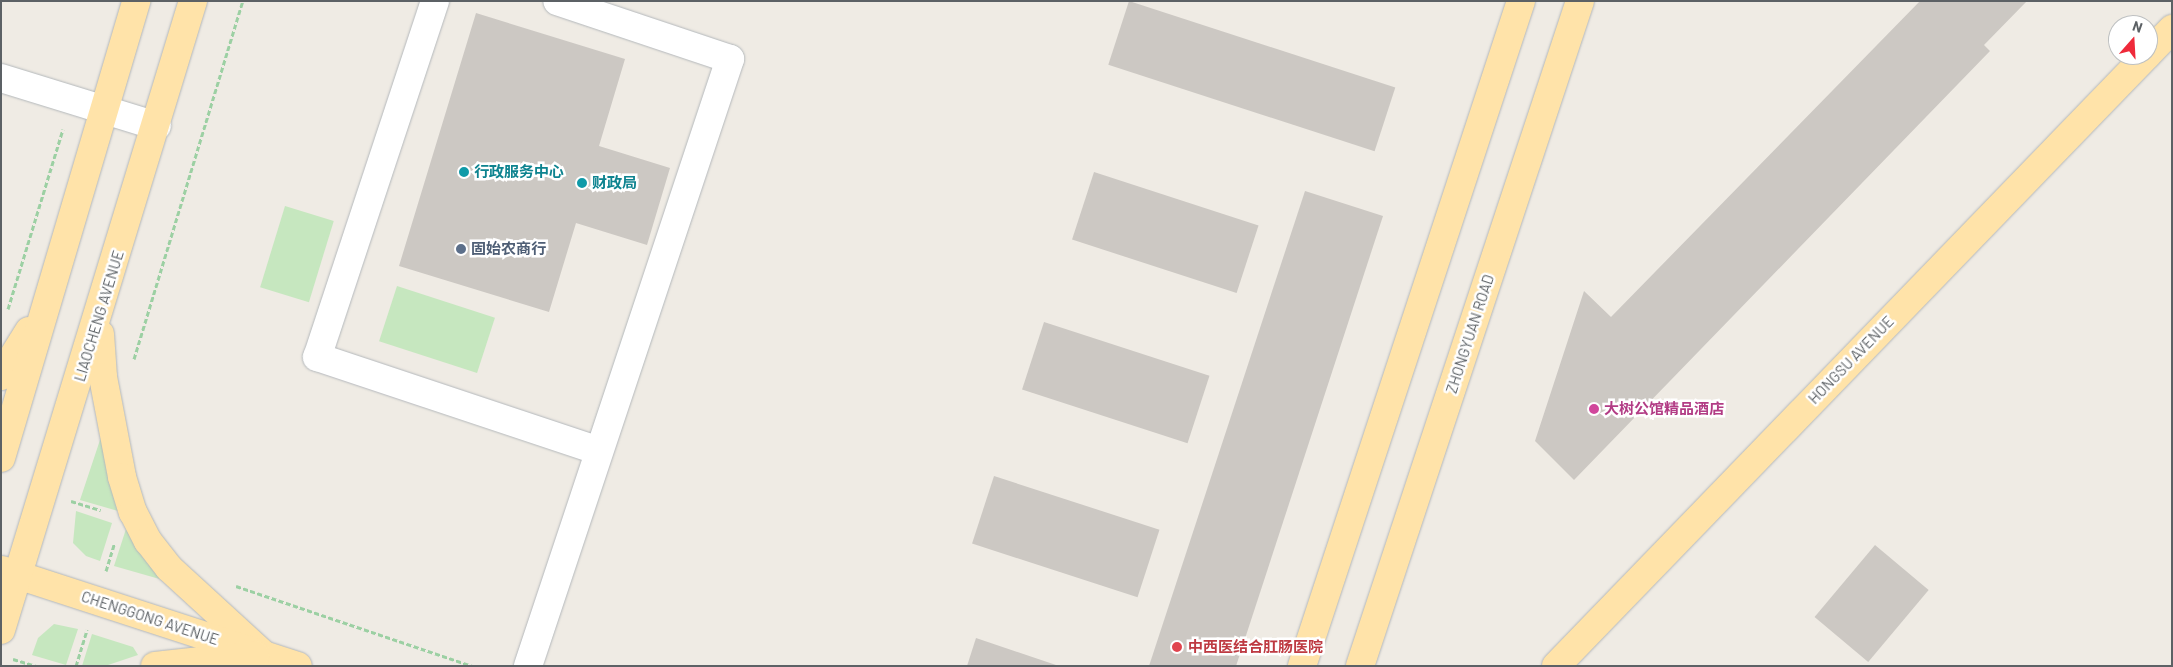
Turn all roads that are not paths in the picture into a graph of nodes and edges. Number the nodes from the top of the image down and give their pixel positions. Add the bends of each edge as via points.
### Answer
1 (136, 1) edge
2 (193, 1) edge
3 (435, 1) edge
4 (557, 1) edge
5 (1521, 1) edge
6 (1580, 1) edge
7 (2172, 29) edge
8 (2158, 44) edge
9 (2137, 65) edge
10 (1, 78) edge
11 (104, 109) junction
12 (157, 126) junction
13 (48, 299) junction
14 (99, 315) junction
15 (1, 376) edge
16 (600, 451) junction
17 (1, 458) edge
18 (10, 573) edge
19 (1379, 611) junction
20 (1, 630) edge
21 (263, 654) junction
22 (155, 666) edge
23 (298, 666) edge
24 (528, 666) edge
25 (1302, 666) edge
26 (1360, 666) edge
27 (1374, 666) edge
28 (1556, 666) edge

1 - 11 main road
2 - 12 main road, LIAOCHENG AVENUE
3 - 16 lane via 317,357
4 - 16 lane via 730,59
5 - 25 main road
6 - 19 main road, ZHONGYUAN ROAD
7 - 8 main road, HONGSU AVENUE
9 - 28 main road, HONGSU AVENUE
10 - 11 lane
11 - 12 lane
11 - 13 main road
12 - 14 main road, LIAOCHENG AVENUE
13 - 15 main road
13 - 17 main road
14 - 18 main road, LIAOCHENG AVENUE
14 - 21 main road via 103,376 122,477 133,512 148,541 169,568
16 - 24 lane
18 - 20 main road, LIAOCHENG AVENUE
18 - 21 main road, CHENGGONG AVENUE
19 - 26 main road, ZHONGYUAN ROAD
19 - 27 main road
21 - 22 main road
21 - 23 main road, CHENGGONG AVENUE

